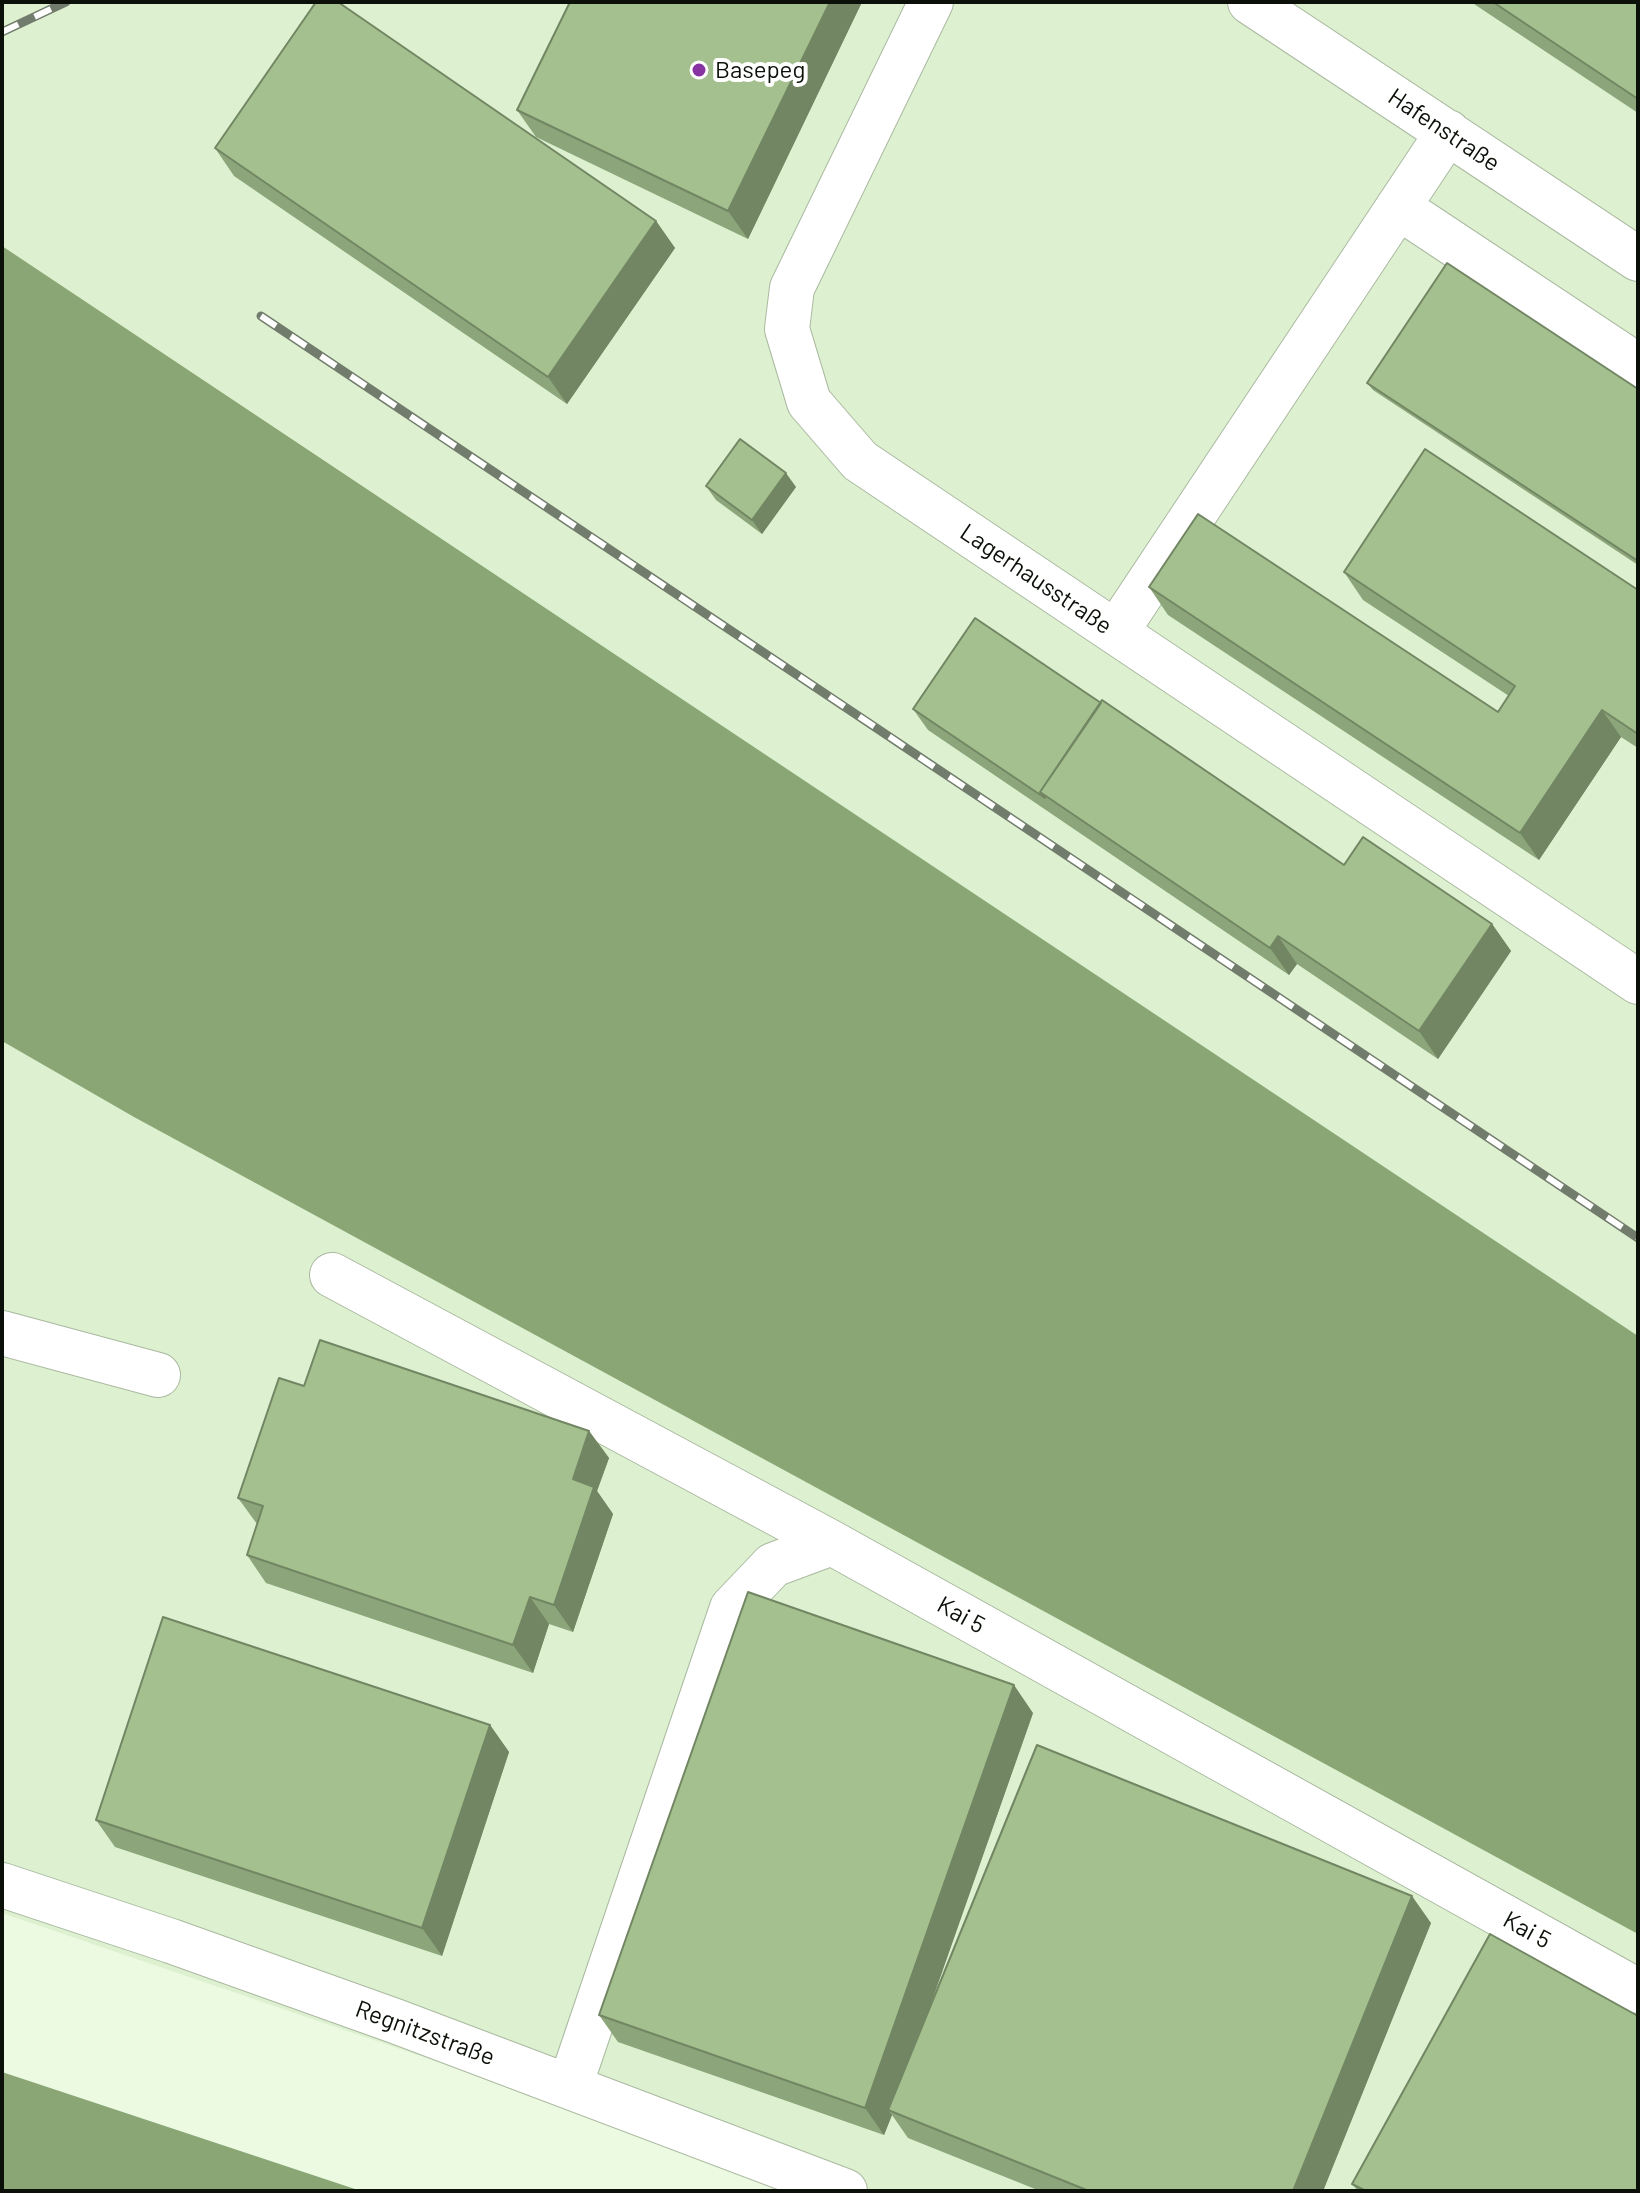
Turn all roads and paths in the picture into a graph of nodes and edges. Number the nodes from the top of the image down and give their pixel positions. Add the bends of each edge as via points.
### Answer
1 (931, 2) edge
2 (1250, 2) edge
3 (1448, 132) junction
4 (1398, 207) junction
5 (1638, 259) edge
6 (1638, 366) edge
7 (1116, 632) junction
8 (1638, 982) edge
9 (332, 1275) dead end
10 (2, 1333) edge
11 (158, 1375) dead end
12 (832, 1543) junction
13 (2, 1885) edge
14 (1638, 1991) edge
15 (570, 2086) junction
16 (845, 2191) edge

1 - 7 street, Lagerhausstraße via 792,288 787,329 809,402 860,461
2 - 3 street, Hafenstraße
3 - 4 street
3 - 5 street, Hafenstraße
4 - 6 street
4 - 7 street
7 - 8 street, Lagerhausstraße
9 - 12 street, Kai 5
10 - 11 street
12 - 14 street, Kai 5
12 - 15 street via 773,1565 732,1608
13 - 15 street, Regnitzstraße
15 - 16 street, Regnitzstraße

